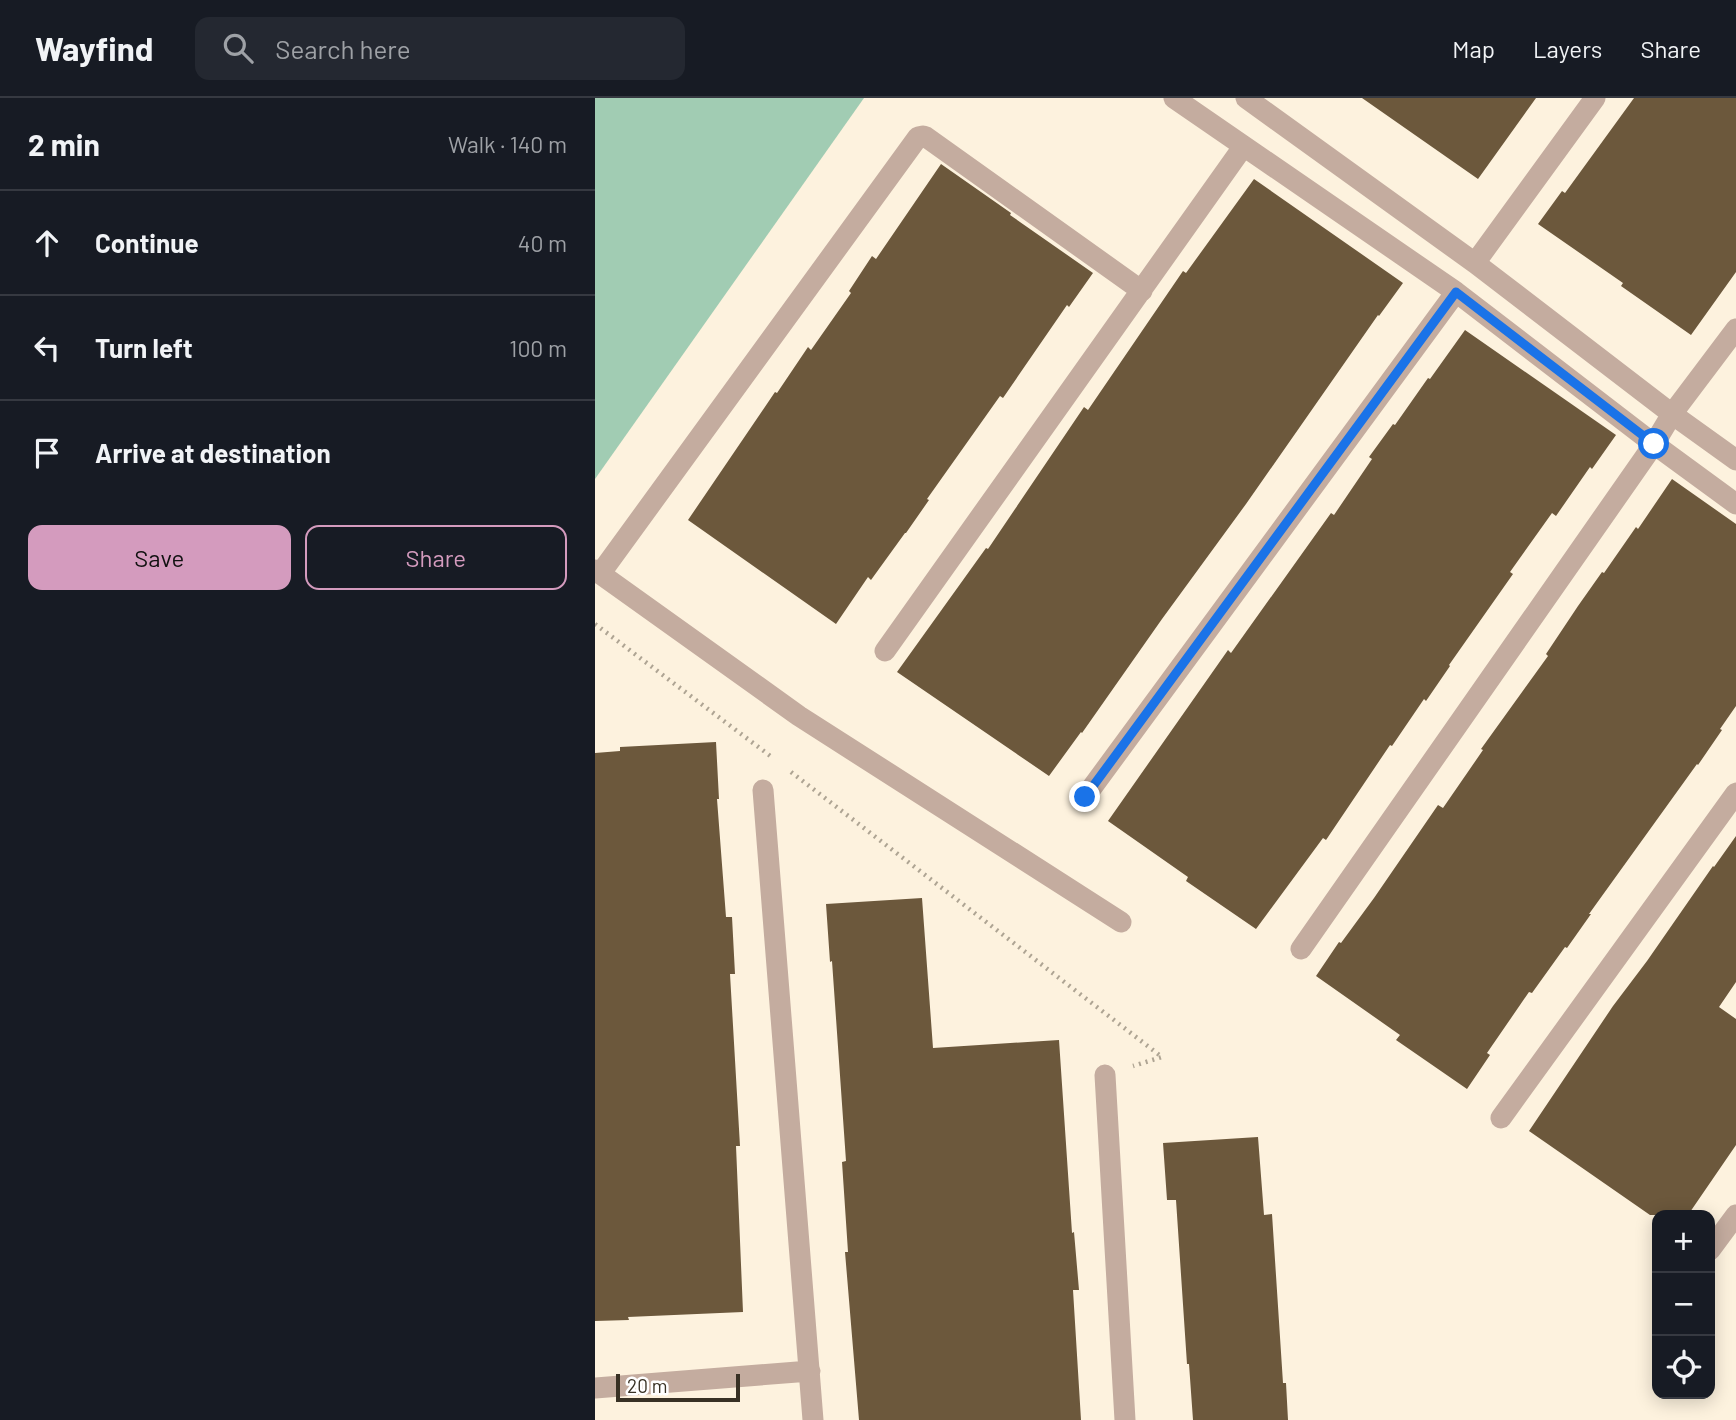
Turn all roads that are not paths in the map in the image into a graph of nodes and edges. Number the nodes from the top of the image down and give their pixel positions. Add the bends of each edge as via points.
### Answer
1 (1174, 98) edge
2 (1595, 98) edge
3 (1258, 101) edge
4 (1243, 147) junction
5 (1475, 263) junction
6 (1142, 290) junction
7 (1456, 292) junction
8 (1736, 329) edge
9 (1672, 414) junction
10 (1654, 444) junction
11 (1736, 460) edge
12 (1736, 504) edge
13 (598, 572) edge
14 (885, 651) dead end
15 (763, 790) dead end
16 (1736, 793) edge
17 (1085, 797) dead end
18 (1121, 922) dead end
19 (1301, 949) dead end
20 (1105, 1075) road end
21 (1501, 1118) dead end
22 (1736, 1215) edge
23 (1715, 1243) edge
24 (810, 1371) junction
25 (595, 1388) edge
26 (813, 1420) edge
27 (1125, 1420) edge

1 - 4 street
2 - 5 street
3 - 5 street
4 - 6 street
4 - 7 street
5 - 9 street
6 - 13 street via 926,137 918,137
6 - 14 street
7 - 10 street
7 - 17 street
8 - 9 street
9 - 10 street
9 - 11 street
10 - 12 street
10 - 19 street
13 - 18 street via 799,716
15 - 24 street
16 - 21 street
20 - 27 street
22 - 23 street
24 - 25 street
24 - 26 street

